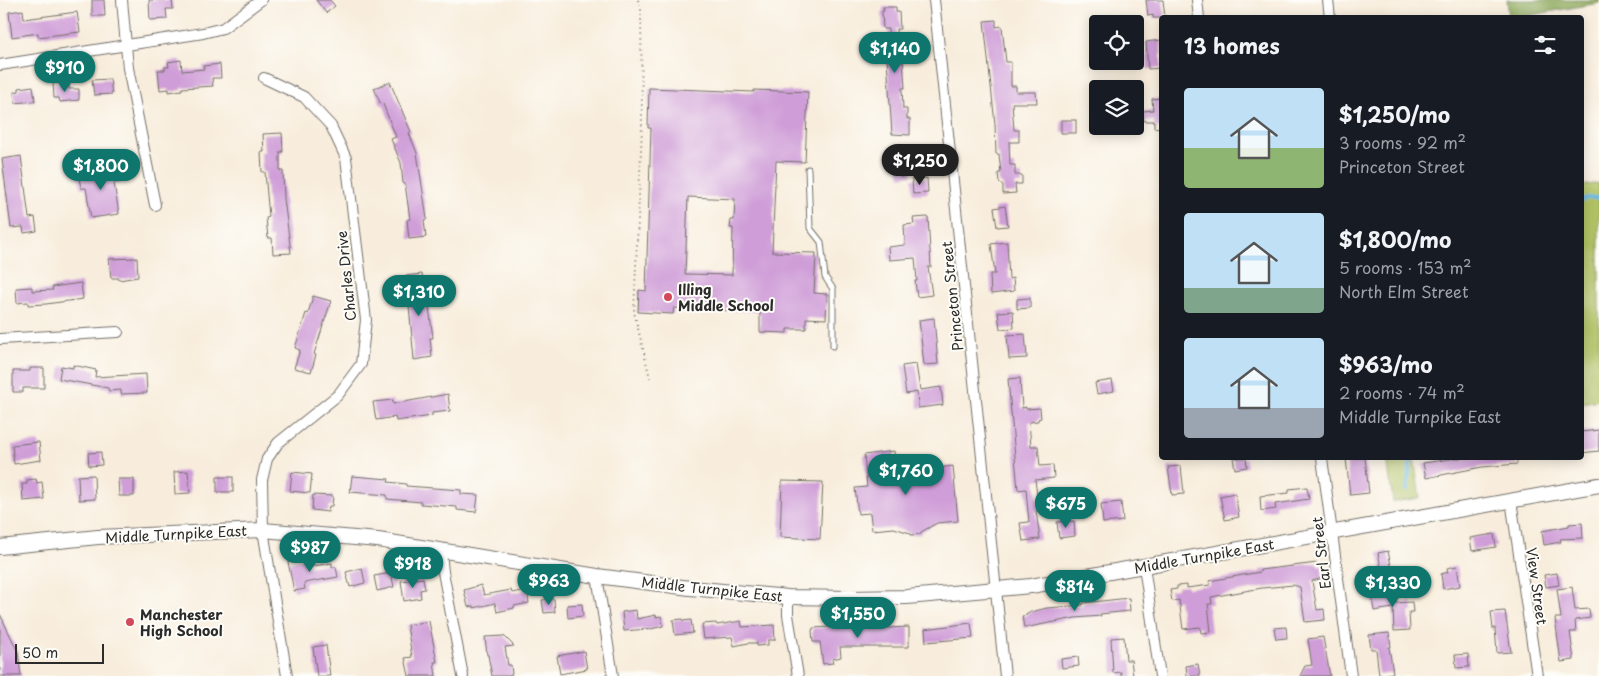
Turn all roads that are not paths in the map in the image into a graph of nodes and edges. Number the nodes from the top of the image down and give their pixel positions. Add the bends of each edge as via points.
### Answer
1 (122, 0) edge
2 (261, 0) edge
3 (934, 0) edge
4 (1197, 0) edge
5 (1328, 0) edge
6 (1199, 15) edge
7 (1330, 15) edge
8 (126, 45) junction
9 (0, 65) edge
10 (264, 78) dead end
11 (808, 169) dead end
12 (155, 205) dead end
13 (118, 332) dead end
14 (0, 338) edge
15 (833, 346) dead end
16 (1322, 460) edge
17 (1599, 485) edge
18 (1511, 500) junction
19 (263, 530) junction
20 (1331, 533) junction
21 (0, 547) edge
22 (441, 551) junction
23 (1144, 566) junction
24 (597, 576) junction
25 (996, 589) junction
26 (788, 597) junction
27 (287, 676) edge
28 (463, 676) edge
29 (613, 676) edge
30 (798, 676) edge
31 (1005, 676) edge
32 (1160, 676) edge
33 (1351, 676) edge
34 (1537, 676) edge

1 - 8 street
2 - 8 street via 223,28
3 - 25 street, Princeton Street
4 - 6 street
5 - 7 street
8 - 9 street
8 - 12 street
10 - 19 street, Charles Drive via 304,97 331,126 346,158 366,320 361,364 338,395 278,443 268,459 262,480
11 - 15 lane via 810,228 821,242 825,277 833,289
13 - 14 street
16 - 20 street, Earl Street
17 - 18 main road, Middle Turnpike East
18 - 20 main road, Middle Turnpike East
18 - 34 street, View Street
19 - 21 main road, Middle Turnpike East via 98,537
19 - 22 main road, Middle Turnpike East via 378,540
19 - 27 street, Charles Drive
20 - 23 main road, Middle Turnpike East
20 - 33 street, Earl Street
22 - 24 main road, Middle Turnpike East
22 - 28 street
23 - 25 main road, Middle Turnpike East
23 - 32 street
24 - 26 main road, Middle Turnpike East
24 - 29 street
25 - 26 main road, Middle Turnpike East via 907,597
25 - 31 street, Princeton Street
26 - 30 street

